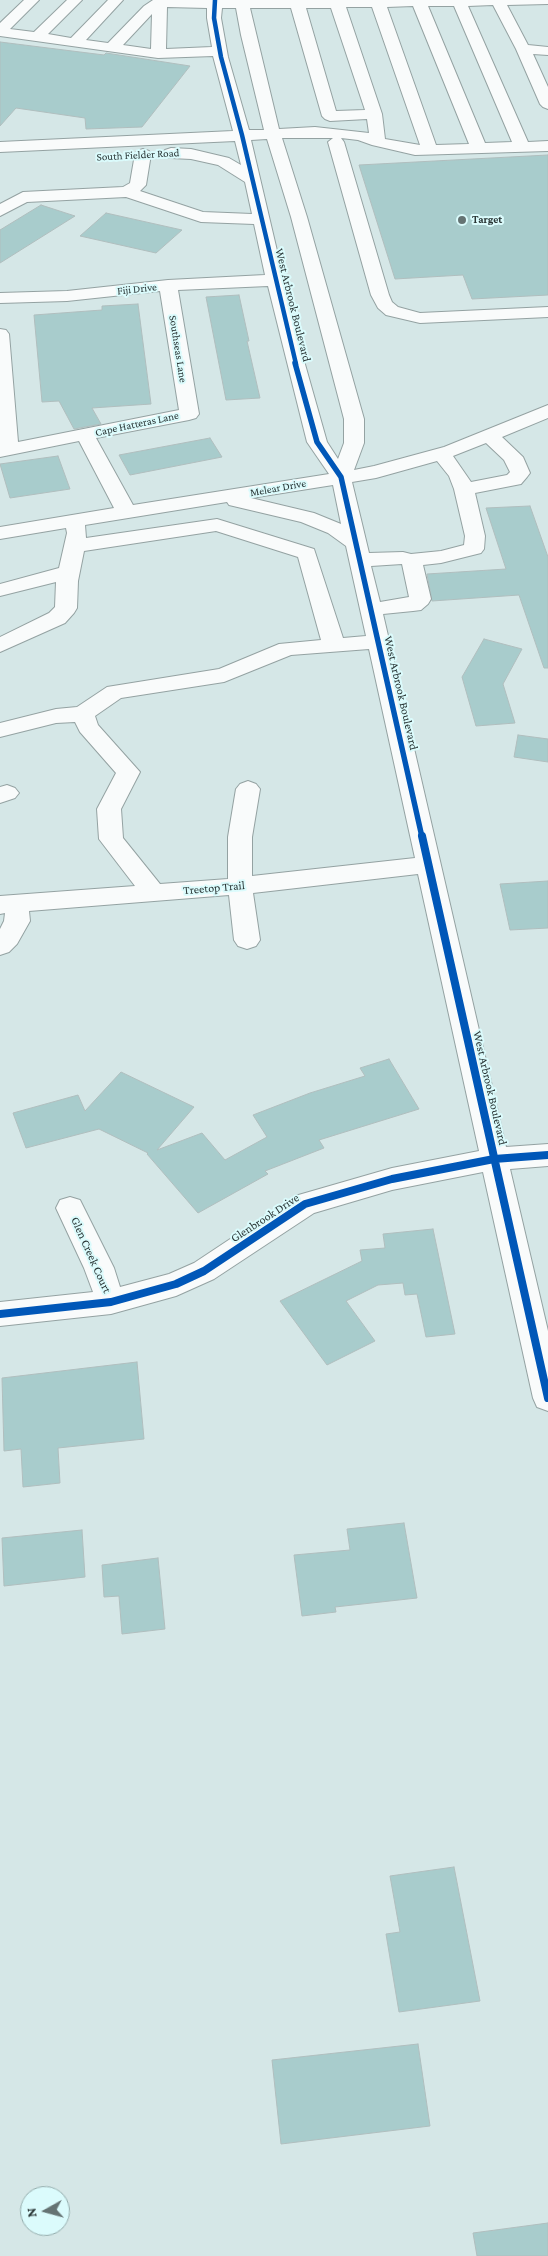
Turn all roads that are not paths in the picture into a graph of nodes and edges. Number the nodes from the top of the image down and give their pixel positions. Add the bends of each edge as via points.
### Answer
1 (32, 0) edge
2 (74, 0) edge
3 (116, 0) edge
4 (539, 0) edge
5 (548, 0) edge
6 (242, 1) edge
7 (419, 1) edge
8 (459, 1) edge
9 (498, 1) edge
10 (160, 2) edge
11 (215, 2) edge
12 (296, 2) edge
13 (337, 2) edge
14 (377, 2) edge
15 (0, 31) edge
16 (37, 37) junction
17 (75, 42) junction
18 (112, 47) junction
19 (523, 49) junction
20 (220, 51) junction
21 (548, 51) edge
22 (158, 54) junction
23 (231, 96) junction
24 (548, 104) edge
25 (374, 114) junction
26 (0, 130) edge
27 (275, 140) junction
28 (243, 142) junction
29 (336, 142) junction
30 (378, 142) junction
31 (166, 146) junction
32 (548, 146) edge
33 (522, 147) junction
34 (479, 149) junction
35 (430, 150) junction
36 (0, 152) edge
37 (143, 154) junction
38 (251, 179) junction
39 (127, 192) junction
40 (0, 195) edge
41 (23, 197) junction
42 (0, 211) edge
43 (260, 219) junction
44 (274, 280) junction
45 (168, 285) junction
46 (0, 298) edge
47 (548, 312) edge
48 (0, 334) edge
49 (548, 411) edge
50 (189, 414) joint
51 (84, 435) junction
52 (489, 436) junction
53 (5, 450) edge
54 (440, 454) junction
55 (341, 477) junction
56 (464, 489) junction
57 (197, 502) junction
58 (127, 513) junction
59 (75, 521) junction
60 (0, 532) edge
61 (75, 546) junction
62 (358, 552) junction
63 (411, 560) junction
64 (69, 572) junction
65 (0, 590) edge
66 (370, 609) junction
67 (378, 642) junction
68 (0, 645) edge
69 (334, 646) junction
70 (83, 714) junction
71 (0, 730) edge
72 (248, 789) dead end
73 (428, 865) junction
74 (240, 886) junction
75 (154, 893) junction
76 (8, 904) edge
77 (247, 940) dead end
78 (0, 946) edge
79 (548, 1155) edge
80 (494, 1159) junction
81 (70, 1208) dead end
82 (111, 1302) junction
83 (0, 1314) edge
84 (548, 1398) edge

1 - 15 street
2 - 16 street
3 - 17 street
4 - 5 street
4 - 9 street
6 - 11 street
6 - 12 street
6 - 27 street
7 - 8 street
7 - 14 street
7 - 34 street
8 - 9 street
8 - 33 street
9 - 19 street
10 - 11 street
10 - 18 street
10 - 22 street
11 - 20 street, West Arbrook Boulevard via 214,18
12 - 13 street
12 - 25 street via 330,116
13 - 14 street
13 - 25 street
14 - 35 street
15 - 16 street
16 - 17 street
17 - 18 street
18 - 22 street
19 - 21 street
19 - 24 street
20 - 22 street
20 - 23 street, West Arbrook Boulevard
23 - 28 street, West Arbrook Boulevard
23 - 31 street via 226,113 215,125
25 - 30 street
26 - 36 street via 3,133
27 - 28 street, South Fielder Road
27 - 29 street
27 - 30 street via 343,133 361,135
27 - 55 street via 354,419 354,443
28 - 31 street, South Fielder Road
28 - 38 street, West Arbrook Boulevard
29 - 30 street
29 - 47 street via 380,295 392,312 420,318
30 - 35 street
31 - 36 street, South Fielder Road
31 - 37 street, South Fielder Road
31 - 38 street via 223,161
32 - 33 street
33 - 34 street
34 - 35 street
36 - 37 street, South Fielder Road
37 - 39 street via 138,185
38 - 43 street, West Arbrook Boulevard
39 - 41 street
39 - 43 street via 201,218
40 - 41 street
41 - 42 street
43 - 44 street, West Arbrook Boulevard
44 - 45 street, Fiji Drive
44 - 55 street, West Arbrook Boulevard via 317,442
45 - 46 street, Fiji Drive via 66,296
45 - 50 street, Southseas Lane
48 - 53 street
49 - 52 street, Melear Drive
50 - 51 street, Cape Hatteras Lane
51 - 53 street, Cape Hatteras Lane
51 - 58 street, Cape Hatteras Lane
52 - 54 street, Melear Drive
52 - 56 street via 513,457 520,473 514,480
54 - 55 street, Melear Drive via 376,472
54 - 56 street via 458,475
55 - 57 street, Melear Drive
55 - 62 street, West Arbrook Boulevard
56 - 63 street via 475,536 474,549 455,555
57 - 58 street, Melear Drive
57 - 62 street via 239,501 306,517 335,529
58 - 59 street, Melear Drive
59 - 60 street, Melear Drive
59 - 61 street
61 - 64 street
61 - 69 street via 217,525 307,553
62 - 63 street
62 - 66 street, West Arbrook Boulevard
63 - 66 street via 420,599 413,605
64 - 65 street
64 - 68 street via 66,608 57,618
66 - 67 street, West Arbrook Boulevard
67 - 69 street
67 - 73 street, West Arbrook Boulevard
69 - 70 street via 288,649 224,674 115,692
70 - 71 street via 56,716
70 - 75 street via 88,726 128,772 108,809 111,839
72 - 74 street via 240,837
73 - 74 street, Treetop Trail
73 - 80 street, West Arbrook Boulevard
74 - 75 street, Treetop Trail
74 - 77 street
75 - 76 street, Treetop Trail
76 - 78 street via 17,921
79 - 80 street, Glenbrook Drive
80 - 82 street, Glenbrook Drive via 392,1179 306,1204 204,1271 176,1284
80 - 84 street, West Arbrook Boulevard
81 - 82 street, Glen Creek Court via 99,1268
82 - 83 street, Glenbrook Drive

